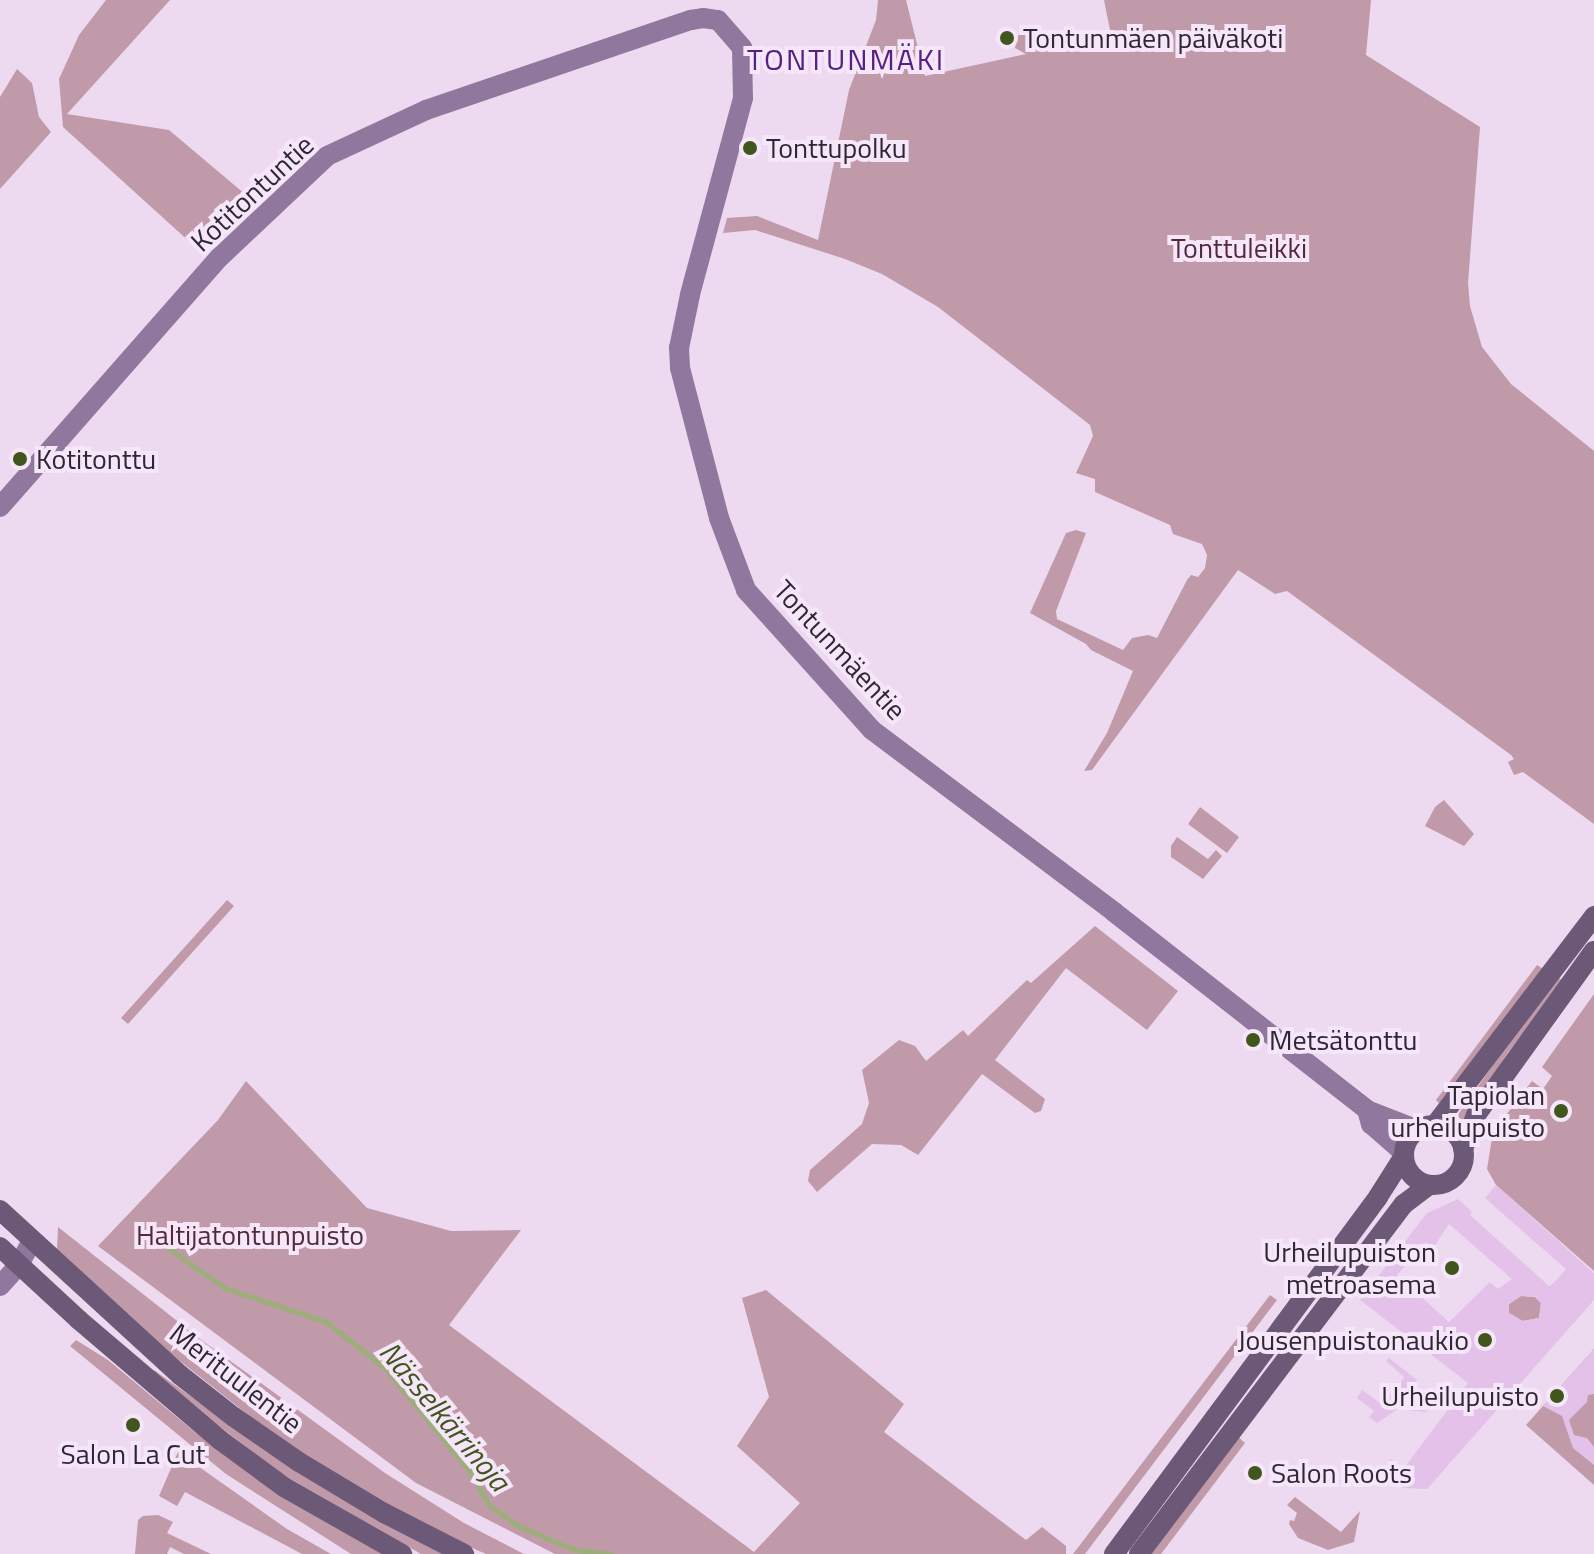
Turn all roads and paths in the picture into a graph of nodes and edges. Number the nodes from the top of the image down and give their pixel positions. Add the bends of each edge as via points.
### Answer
1 (718, 20) joint
2 (0, 507) edge
3 (1594, 916) edge
4 (1594, 951) edge
5 (1367, 1110) junction
6 (1426, 1128) junction
7 (1463, 1149) junction
8 (1404, 1155) junction
9 (1429, 1185) junction
10 (0, 1210) edge
11 (32, 1241) junction
12 (6, 1255) edge
13 (0, 1286) edge
14 (402, 1554) edge
15 (464, 1554) edge
16 (1114, 1554) edge
17 (1139, 1554) edge

1 - 2 street, Kotitontuntie via 691,20 426,110 327,156 220,257
1 - 5 street, Tontunmäentie via 742,48 743,98 679,348 719,518 746,590 872,730
3 - 6 main road
4 - 7 main road via 1476,1115
5 - 6 street, Tontunmäentie
5 - 8 street, Tontunmäentie via 1371,1124
6 - 7 main road via 1453,1132
6 - 8 main road via 1408,1140
7 - 9 main road via 1458,1173 1447,1182
8 - 9 main road via 1411,1175
8 - 16 main road
9 - 17 main road via 1404,1204
10 - 11 main road, Merituulentie
11 - 12 street
11 - 15 main road, Merituulentie via 234,1417 323,1477
12 - 13 street
12 - 14 main road, Merituulentie via 220,1440 284,1487

